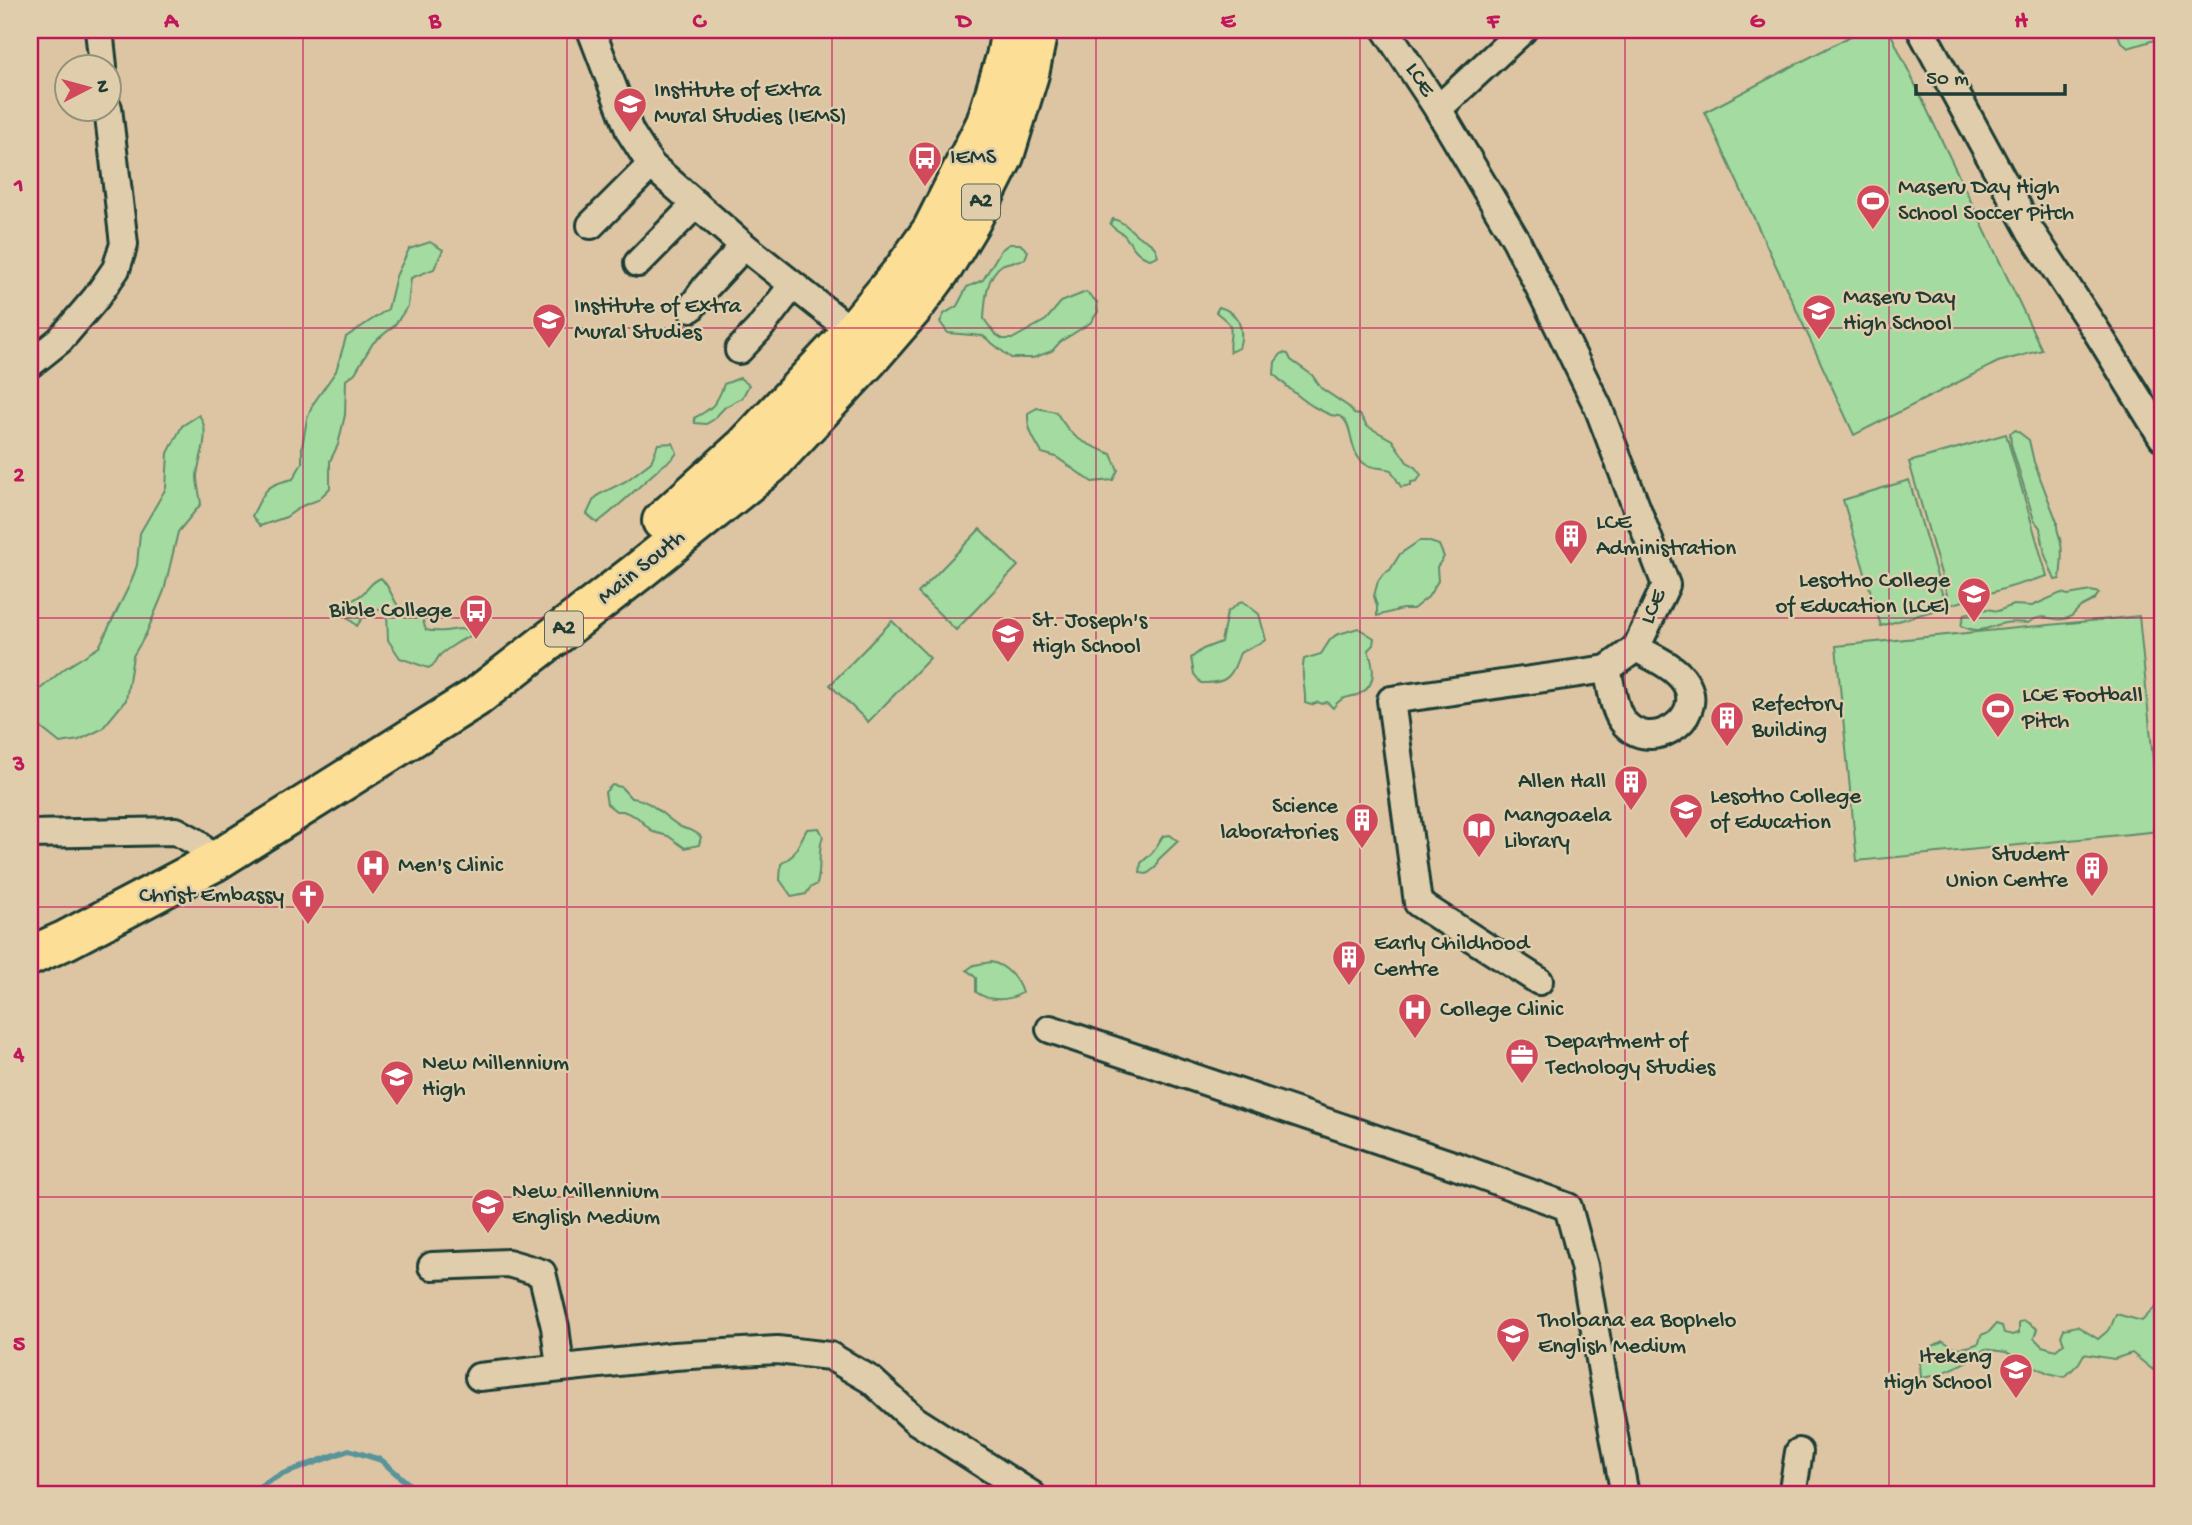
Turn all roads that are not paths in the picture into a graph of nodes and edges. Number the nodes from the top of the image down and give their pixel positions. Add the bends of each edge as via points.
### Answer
1 (99, 30) edge
2 (592, 30) edge
3 (1010, 30) edge
4 (1038, 30) edge
5 (1386, 30) edge
6 (1523, 30) edge
7 (1921, 30) edge
8 (101, 52) edge
9 (1438, 109) junction
10 (110, 122) edge
11 (651, 165) junction
12 (696, 204) junction
13 (590, 225) dead end
14 (744, 246) junction
15 (638, 262) dead end
16 (792, 286) junction
17 (691, 308) dead end
18 (864, 341) junction
19 (739, 350) dead end
20 (30, 364) edge
21 (2162, 437) edge
22 (1636, 648) junction
23 (1607, 669) junction
24 (30, 834) edge
25 (205, 852) junction
26 (30, 927) edge
27 (30, 956) edge
28 (1539, 981) dead end
29 (1050, 1029) dead end
30 (432, 1266) dead end
31 (561, 1368) junction
32 (479, 1377) dead end
33 (1799, 1452) dead end
34 (1032, 1495) edge
35 (1625, 1495) edge
36 (1792, 1495) edge

1 - 8 street
2 - 11 street via 630,132
3 - 18 highway, Main South / A2 via 986,123 932,230 902,272
4 - 18 highway, Main South / A2 via 1004,156 971,221 913,308
5 - 9 street, LCE
6 - 9 street
7 - 21 street via 2031,232
9 - 22 street, LCE via 1516,240 1598,407 1666,585
10 - 20 street via 124,243 116,269 60,340
11 - 12 street
11 - 13 street
12 - 14 street
12 - 15 street
14 - 16 street
14 - 17 street
16 - 18 street
16 - 19 street
18 - 25 highway, Main South / A2 via 627,553 390,732
22 - 23 street, LCE
22 - 23 street via 1678,673 1687,684 1688,708 1674,728 1651,735 1628,727 1615,707
23 - 28 street, LCE via 1391,700 1418,903
24 - 25 street via 176,831
25 - 26 highway, Main South / A2
25 - 27 highway, Main South / A2 via 66,940
29 - 35 street via 1568,1207 1584,1266
30 - 31 street via 508,1263 542,1273
31 - 32 street
31 - 34 street via 778,1350 830,1356 871,1380 915,1420
33 - 36 street

